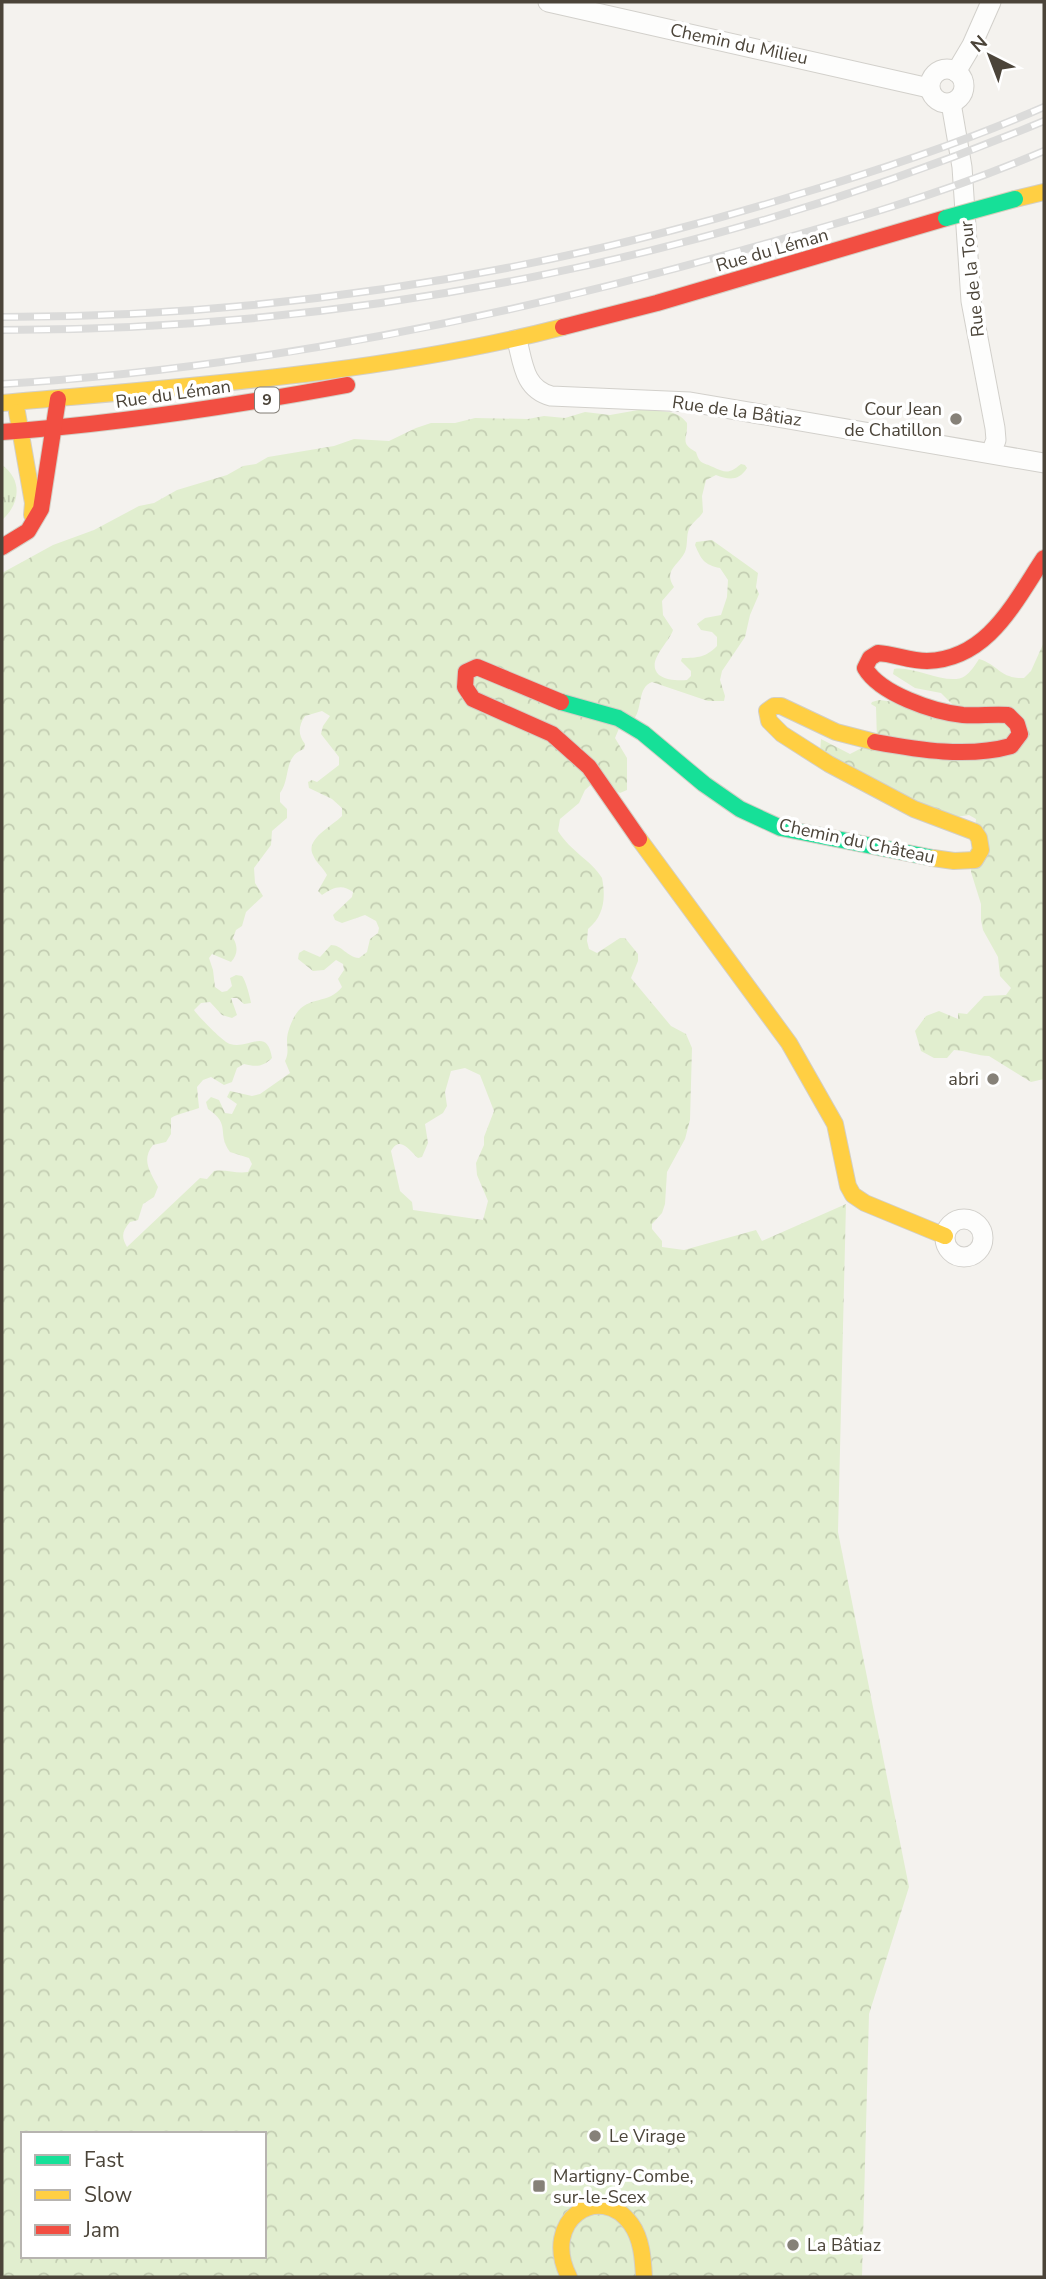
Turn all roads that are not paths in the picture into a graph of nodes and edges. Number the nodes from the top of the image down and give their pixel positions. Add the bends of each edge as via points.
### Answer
1 (548, 2) edge
2 (991, 2) edge
3 (956, 72) junction
4 (929, 88) junction
5 (951, 103) junction
6 (1044, 192) edge
7 (513, 340) junction
8 (58, 399) junction
9 (9, 403) edge
10 (54, 429) junction
11 (19, 431) junction
12 (2, 432) edge
13 (991, 453) junction
14 (1044, 463) edge
15 (2, 546) edge
16 (1044, 558) edge
17 (945, 1236) dead end
18 (569, 2277) edge
19 (643, 2277) edge

1 - 4 street, Chemin du Milieu
2 - 3 street
3 - 4 street via 938,71
3 - 5 street via 964,88 960,98
4 - 5 street via 937,101
5 - 13 street, Rue de la Tour via 962,167 971,301 995,428
6 - 7 street, Rue du Léman / 9, bridge
7 - 8 street, Rue du Léman / 9 via 369,364
7 - 10 street, Rue du Léman / 9 via 333,388
7 - 13 street, Rue de la Bâtiaz via 528,381 542,394 690,402
8 - 9 street, Rue du Léman / 9
8 - 10 street
9 - 11 street
10 - 11 street, Rue du Léman / 9
10 - 15 street via 40,514 25,534
11 - 12 street, Rue du Léman / 9
11 - 15 street via 33,511 23,530
13 - 14 street, Rue de la Bâtiaz
16 - 17 street, Chemin du Château via 1000,624 968,653 928,661 878,653 865,668 880,686 934,708 963,715 1008,715 1020,731 1013,746 984,752 884,745 843,734 781,706 767,711 769,721 782,734 829,764 914,809 975,832 980,855 967,862 782,828 704,784 618,718 556,701 477,667 466,672 464,682 473,699 552,734 589,767 789,1043 835,1124 853,1195
18 - 19 street via 561,2255 563,2231 578,2212 601,2205 618,2211 633,2227 640,2244

